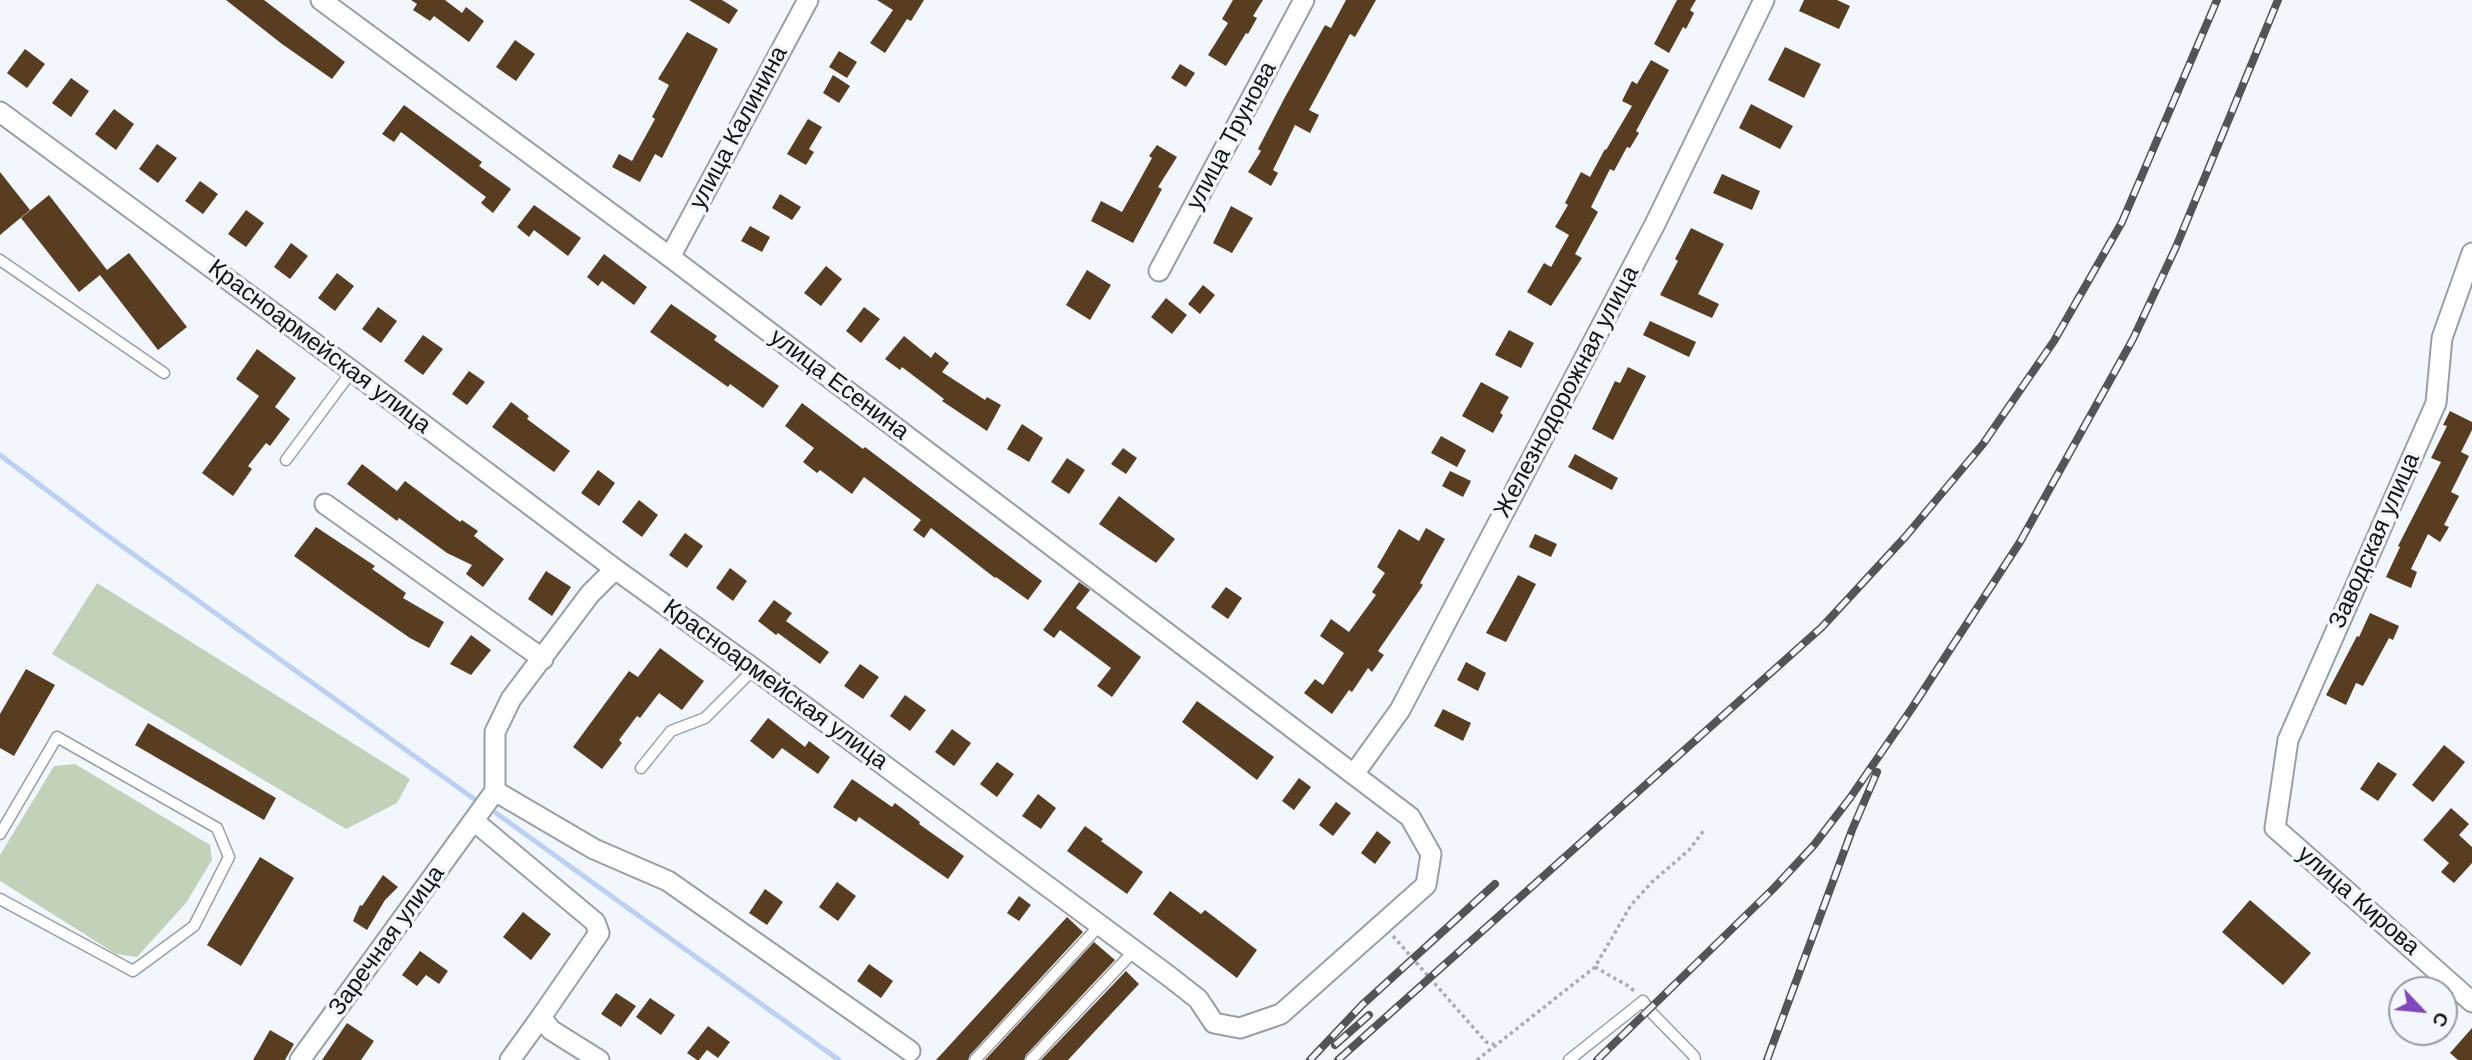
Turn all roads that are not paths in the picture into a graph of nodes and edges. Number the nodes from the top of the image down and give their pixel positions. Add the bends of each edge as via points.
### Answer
1 (321, 0) edge
2 (808, 0) edge
3 (1304, 0) edge
4 (1763, 0) edge
5 (0, 112) edge
6 (2472, 253) edge
7 (670, 257) junction
8 (0, 260) edge
9 (1159, 271) dead end
10 (352, 371) junction
11 (164, 373) dead end
12 (286, 460) dead end
13 (325, 504) dead end
14 (615, 569) junction
15 (543, 659) junction
16 (754, 669) junction
17 (640, 768) dead end
18 (1354, 774) junction
19 (495, 791) junction
20 (474, 821) junction
21 (2275, 828) joint
22 (0, 834) edge
23 (0, 899) edge
24 (1100, 925) junction
25 (1135, 950) junction
26 (2472, 1002) edge
27 (541, 1017) junction
28 (911, 1051) dead end
29 (300, 1060) edge
30 (510, 1060) edge
31 (599, 1060) edge
32 (975, 1060) edge
33 (1031, 1060) edge
34 (1569, 1060) edge
35 (1695, 1060) edge

1 - 7 street, улица Есенина
2 - 7 street, улица Калинина
3 - 9 street, улица Трунова
4 - 18 street, Железнодорожная улица via 1655,224 1406,698
5 - 10 street, Красноармейская улица
6 - 21 street, Заводская улица via 2442,338 2435,403 2288,740
7 - 18 street, улица Есенина
8 - 11 lane
10 - 12 lane
10 - 14 street, Красноармейская улица
13 - 15 street
14 - 15 street via 590,594
14 - 16 street, Красноармейская улица
15 - 19 street via 511,699 495,732
16 - 17 lane via 705,718 671,731
16 - 24 street, Красноармейская улица
18 - 25 street, Красноармейская улица via 1410,817 1431,854 1426,886 1281,1014 1240,1028 1214,1023 1198,999
19 - 20 street, Заречная улица
19 - 28 street via 594,849 668,881
20 - 27 street via 595,922 599,933
20 - 29 street, Заречная улица
21 - 26 street, улица Кирова
22 - 23 lane via 57,737 217,828 229,857 194,926 132,971
24 - 25 street, Красноармейская улица
24 - 32 lane
25 - 33 lane
27 - 30 street
27 - 31 street via 551,1030
34 - 35 lane via 1643,1001

